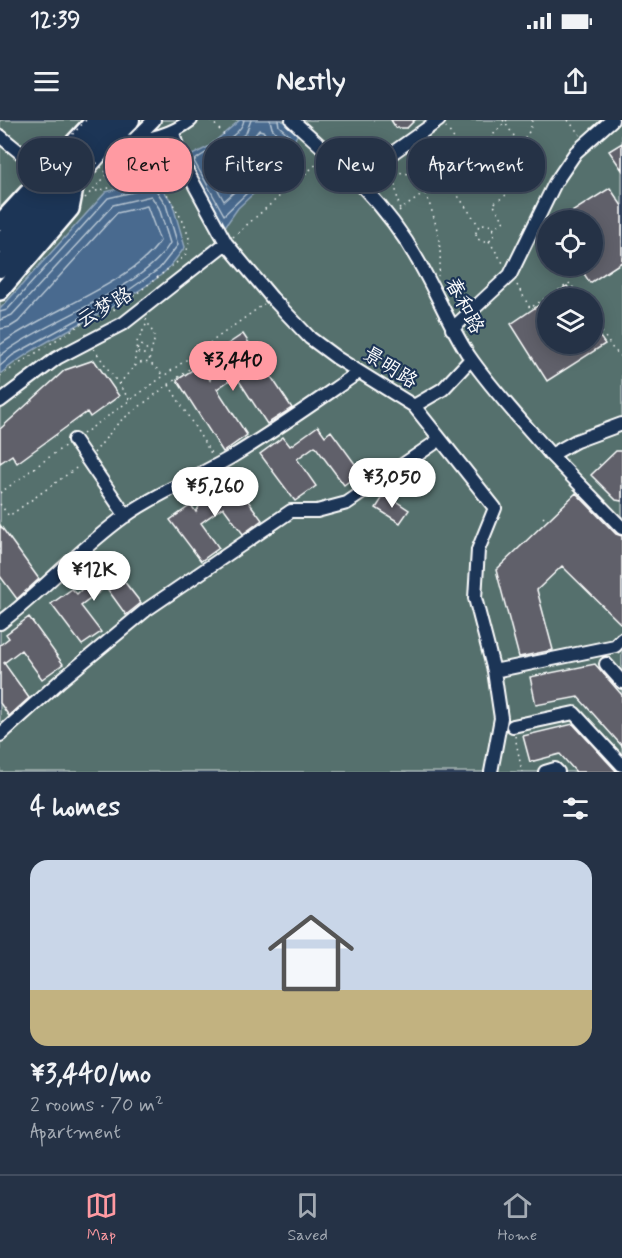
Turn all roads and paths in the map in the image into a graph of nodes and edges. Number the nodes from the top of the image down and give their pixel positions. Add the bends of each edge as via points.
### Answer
1 (86, 120) edge
2 (94, 120) edge
3 (110, 120) edge
4 (130, 120) edge
5 (154, 120) edge
6 (191, 120) edge
7 (211, 120) edge
8 (292, 120) edge
9 (440, 120) edge
10 (532, 120) edge
11 (568, 120) edge
12 (612, 120) edge
13 (505, 121) edge
14 (173, 133) junction
15 (0, 136) edge
16 (416, 136) joint
17 (80, 138) edge
18 (91, 138) edge
19 (112, 138) edge
20 (139, 138) edge
21 (159, 138) edge
22 (175, 138) edge
23 (453, 138) edge
24 (491, 138) edge
25 (516, 138) edge
26 (524, 138) edge
27 (316, 141) edge
28 (585, 143) junction
29 (105, 146) edge
30 (18, 150) edge
31 (396, 150) edge
32 (93, 160) edge
33 (316, 164) edge
34 (396, 169) edge
35 (105, 171) edge
36 (398, 172) junction
37 (408, 174) edge
38 (105, 177) edge
39 (192, 180) edge
40 (545, 180) edge
41 (105, 189) edge
42 (551, 189) junction
43 (96, 191) dead end
44 (33, 192) edge
45 (38, 192) edge
46 (65, 192) edge
47 (74, 192) edge
48 (166, 192) edge
49 (368, 192) edge
50 (427, 192) joint
51 (454, 192) edge
52 (504, 192) edge
53 (279, 197) junction
54 (85, 198) dead end
55 (400, 211) junction
56 (389, 218) junction
57 (0, 222) edge
58 (479, 226) junction
59 (492, 229) junction
60 (489, 241) junction
61 (226, 243) junction
62 (0, 244) edge
63 (0, 268) edge
64 (510, 275) junction
65 (562, 288) edge
66 (573, 288) edge
67 (433, 291) junction
68 (0, 292) edge
69 (272, 298) junction
70 (537, 304) edge
71 (144, 316) junction
72 (452, 329) junction
73 (603, 334) edge
74 (88, 340) junction
75 (137, 348) junction
76 (148, 352) junction
77 (622, 357) edge
78 (471, 358) junction
79 (149, 362) junction
80 (218, 365) dead end
81 (134, 367) junction
82 (359, 372) junction
83 (0, 376) edge
84 (163, 376) junction
85 (119, 384) junction
86 (168, 384) junction
87 (129, 400) junction
88 (0, 401) edge
89 (414, 406) junction
90 (622, 424) edge
91 (74, 440) junction
92 (439, 440) junction
93 (551, 455) junction
94 (87, 460) junction
95 (218, 464) junction
96 (0, 493) edge
97 (0, 504) edge
98 (126, 516) junction
99 (543, 517) dead end
100 (547, 521) dead end
101 (622, 528) edge
102 (0, 623) edge
103 (622, 639) edge
104 (606, 664) dead end
105 (494, 671) junction
106 (622, 682) edge
107 (513, 726) joint
108 (0, 735) edge
109 (622, 765) edge
110 (491, 772) edge
111 (522, 772) edge
112 (545, 772) edge
113 (558, 772) edge

1 - 35 path, bridge via 70,136
2 - 17 main road
3 - 18 highway
4 - 19 highway
5 - 20 street
6 - 14 street
7 - 53 path
8 - 27 street, 春和路
9 - 16 street
9 - 23 path
10 - 26 path
11 - 28 path
12 - 28 street
13 - 24 path
13 - 25 path
14 - 21 street
14 - 22 street, 景明路
15 - 30 street
16 - 31 street
28 - 42 street
29 - 32 highway
33 - 53 path
34 - 36 path
36 - 37 path
36 - 55 path via 394,180
38 - 54 path, bridge
39 - 61 street, 景明路
40 - 42 path
41 - 43 path
42 - 64 street
44 - 57 main road
45 - 62 highway
46 - 63 highway
47 - 68 main road via 71,210
48 - 83 path via 190,241 185,256 122,305 97,320 81,324
49 - 56 street, 春和路
50 - 55 path
50 - 67 path via 439,246 440,269
51 - 58 path
52 - 59 path via 506,195 493,204 504,221
53 - 61 path
55 - 56 path
56 - 67 street, 春和路 via 417,258
58 - 59 path via 485,224
58 - 60 path via 477,239
59 - 60 path via 494,234
60 - 64 path
61 - 69 street, 景明路
61 - 71 street, 云梦路
64 - 70 path via 530,308
64 - 72 street
65 - 66 path via 570,283
67 - 72 street, 春和路
69 - 82 street, 景明路 via 310,338
69 - 84 path
71 - 74 street, 云梦路
71 - 75 path
71 - 76 path via 155,337
72 - 78 street, 春和路
73 - 77 path
74 - 85 path
74 - 88 street, 云梦路
75 - 76 path via 143,346
75 - 76 path via 141,354
75 - 81 path
76 - 79 path
78 - 89 street via 443,389
78 - 93 street, 春和路
79 - 81 path
79 - 84 path
80 - 86 path via 209,354
81 - 85 path
82 - 89 street, 景明路
82 - 95 street
84 - 87 path
85 - 87 path
86 - 94 path via 119,422
86 - 95 path
87 - 91 path
89 - 92 street, 景明路
90 - 93 street
91 - 94 street
91 - 96 path
92 - 105 street, 景明路 via 495,508 478,550 475,598
92 - 108 street via 347,503 317,511 291,511 146,610
93 - 101 street, 春和路
94 - 97 path via 9,516
94 - 98 street
95 - 98 street
98 - 102 street
99 - 100 path
103 - 105 street via 615,646
104 - 106 street
105 - 110 street, 景明路 via 501,718
107 - 109 street via 574,713
107 - 111 path
112 - 113 street

